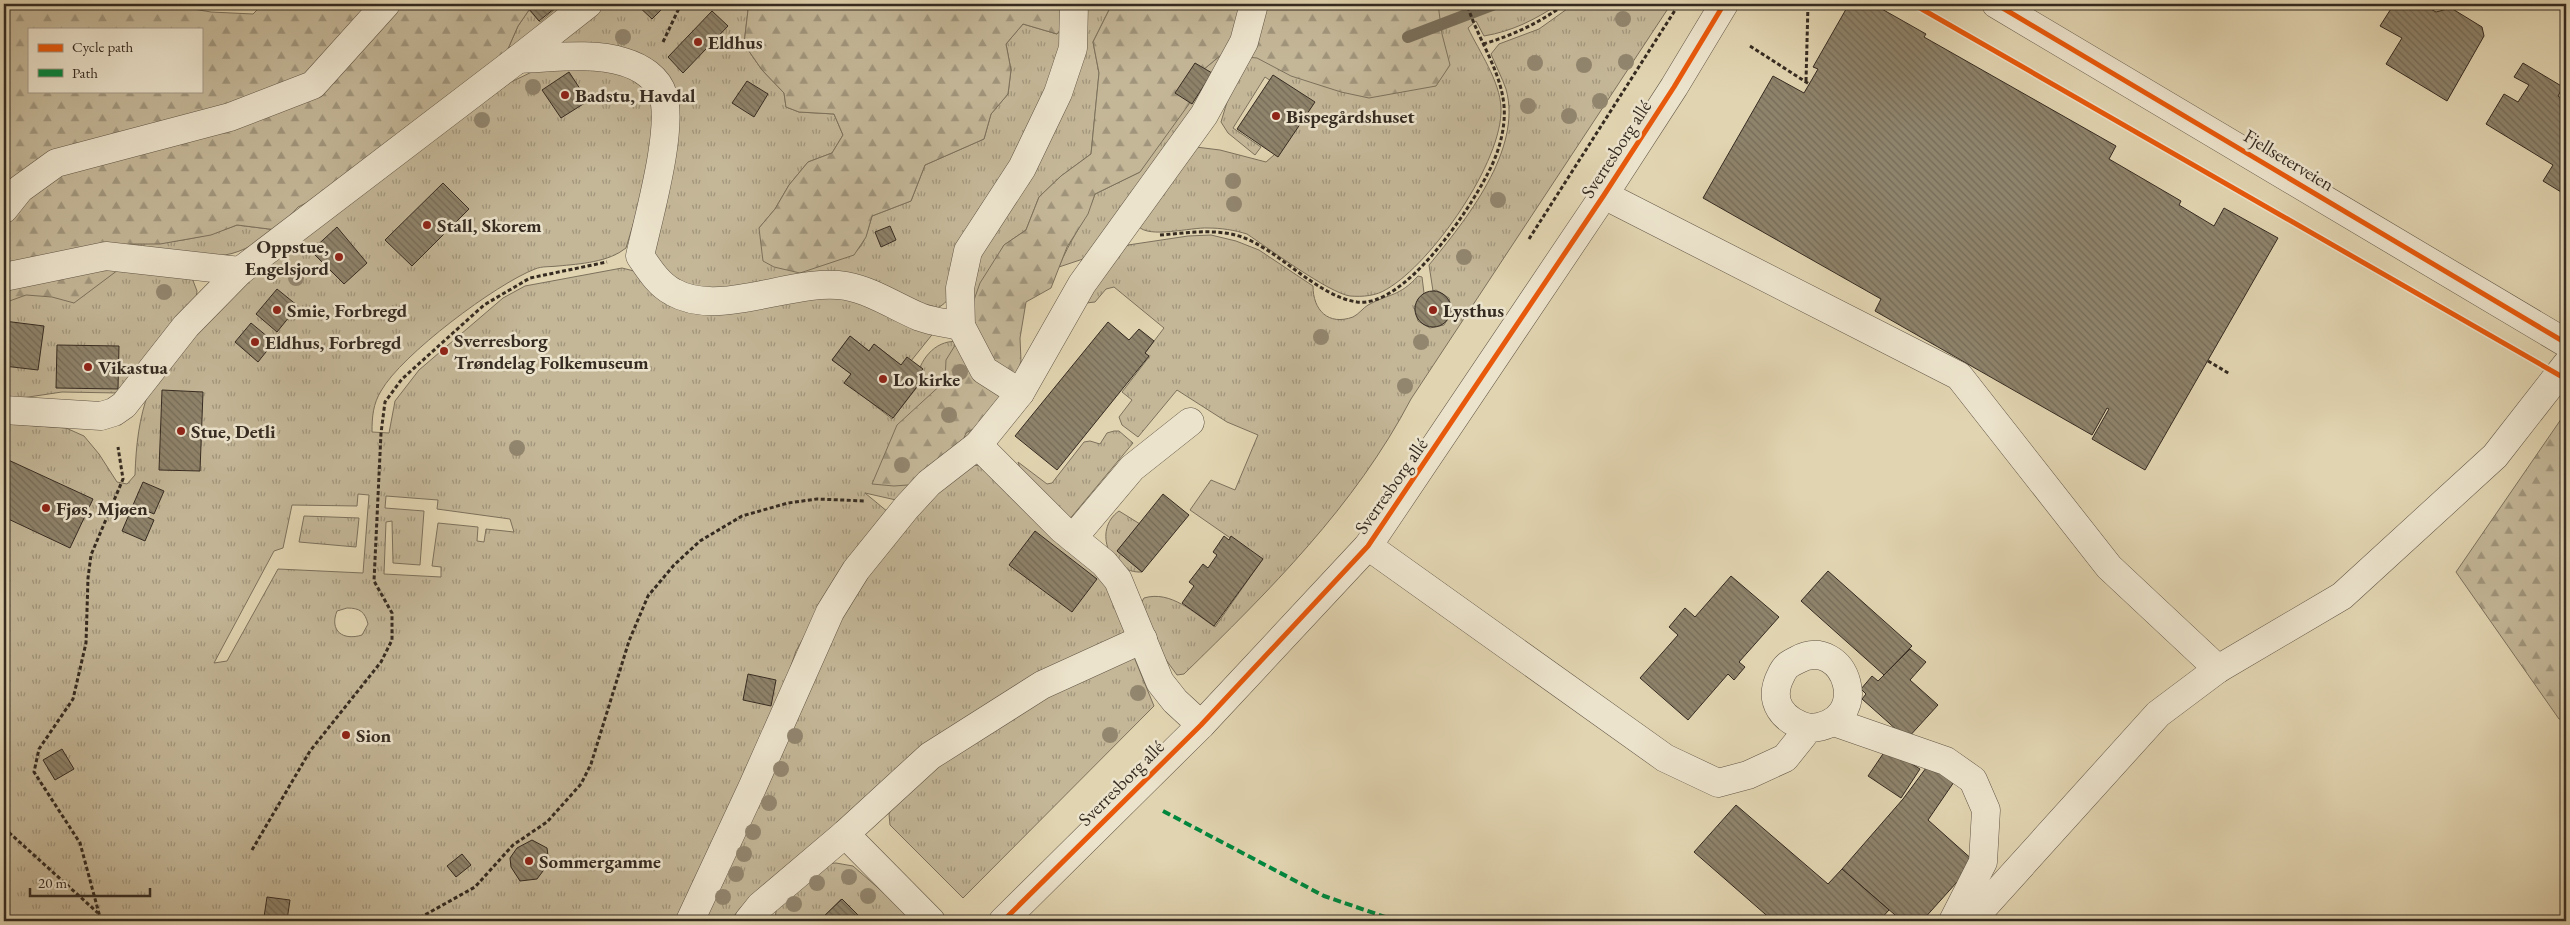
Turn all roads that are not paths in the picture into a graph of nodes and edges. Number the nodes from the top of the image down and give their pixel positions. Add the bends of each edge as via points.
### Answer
1 (386, 4) edge
2 (588, 4) edge
3 (1074, 4) edge
4 (1254, 4) edge
5 (1724, 4) edge
6 (1996, 4) edge
7 (518, 59) junction
8 (1604, 195) junction
9 (4, 209) edge
10 (240, 271) junction
11 (4, 277) edge
12 (961, 326) junction
13 (2566, 343) edge
14 (2566, 365) edge
15 (1020, 393) junction
16 (4, 410) edge
17 (1190, 422) dead end
18 (978, 445) junction
19 (1072, 538) junction
20 (1368, 546) junction
21 (1143, 639) junction
22 (2218, 669) junction
23 (1202, 725) junction
24 (845, 834) junction
25 (690, 921) edge
26 (748, 921) edge
27 (931, 921) edge
28 (1003, 921) edge
29 (1953, 921) edge
30 (1971, 921) edge

1 - 9 street via 313,85 230,118 56,164 20,189
2 - 7 street
3 - 12 street via 1073,48 1058,93 1022,168 968,251 960,288
4 - 15 street via 1244,42 1204,115 1082,284
5 - 8 street, Sverresborg allé
6 - 13 street, Fjellseterveien
7 - 10 street
7 - 12 street via 584,57 624,62 648,72 663,94 666,124 640,256 656,278 672,292 691,300 731,300 803,287 846,286 881,298 922,318
8 - 20 street, Sverresborg allé
8 - 22 street via 1959,376 2109,567
10 - 11 street via 106,256
10 - 16 street via 186,326 124,405 114,412 101,416
12 - 15 street via 984,370
14 - 22 street via 2495,456 2342,596
15 - 18 street
17 - 19 street via 1132,468
18 - 19 street
18 - 25 street via 930,483 906,508 856,570 830,612
19 - 21 street via 1104,563 1118,580
20 - 23 street, Sverresborg allé
20 - 29 street via 1665,758 1718,783 1748,775 1785,758 1822,725 1946,761 1973,780 1986,810 1983,862
21 - 23 street via 1160,682 1175,701
21 - 24 street via 1042,686 930,756
22 - 30 street via 2158,714
23 - 28 street, Sverresborg allé
24 - 26 street via 760,906
24 - 27 street

